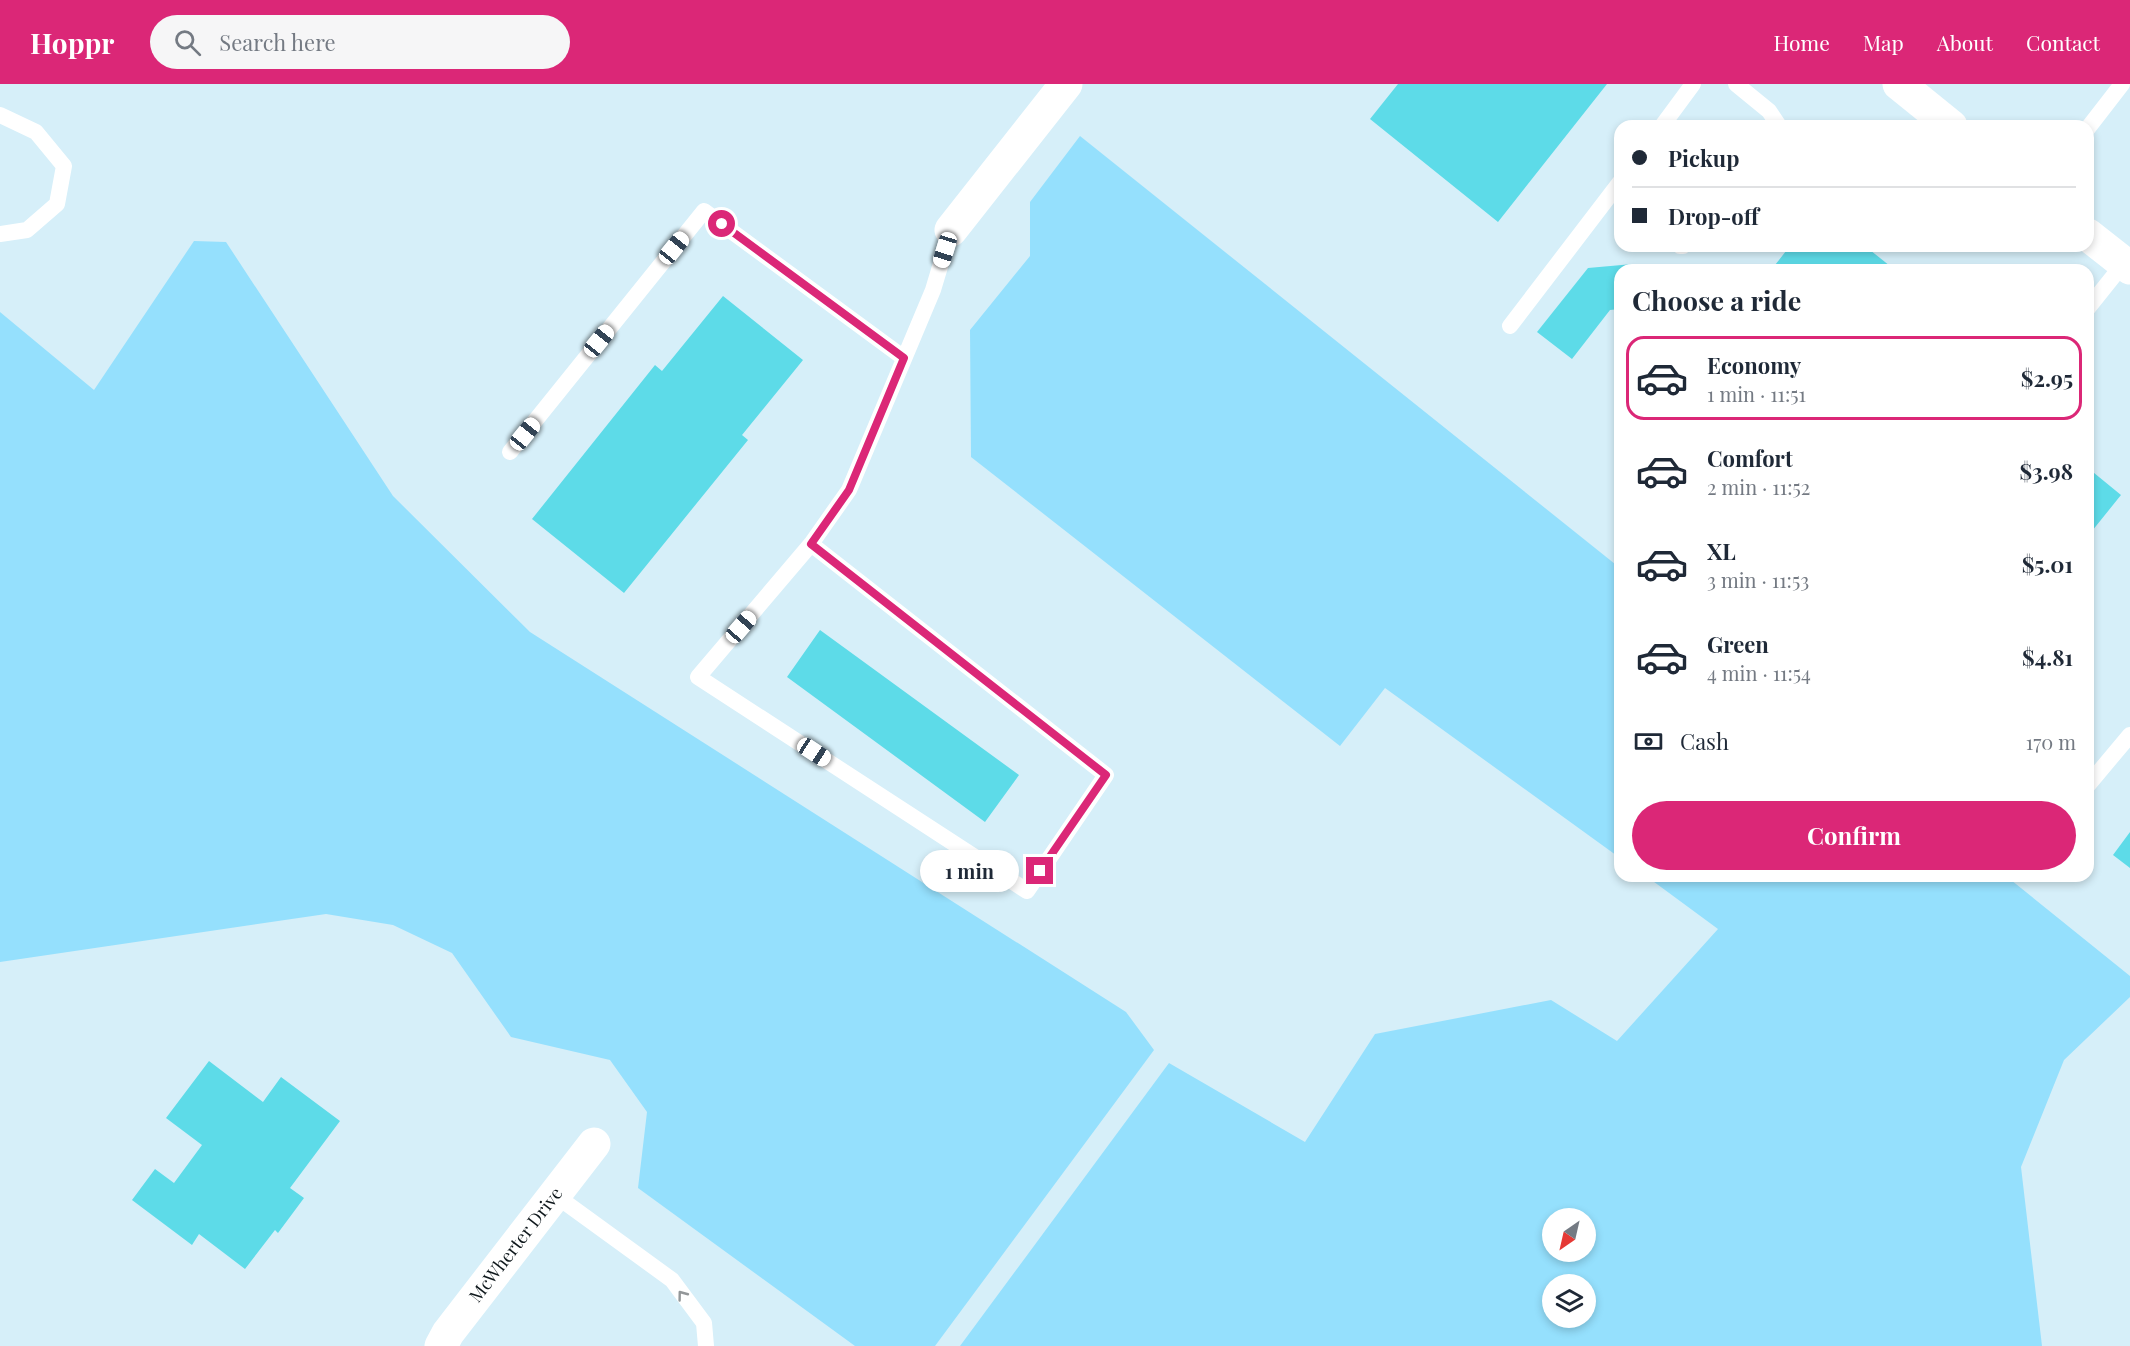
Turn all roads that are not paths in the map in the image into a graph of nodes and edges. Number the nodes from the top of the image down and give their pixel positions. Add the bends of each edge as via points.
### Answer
1 (1066, 84) edge
2 (1694, 84) edge
3 (1737, 84) edge
4 (1899, 84) edge
5 (2115, 86) edge
6 (0, 115) edge
7 (1667, 120) edge
8 (1775, 120) edge
9 (1944, 120) edge
10 (2093, 120) edge
11 (1614, 192) edge
12 (951, 230) joint
13 (0, 234) edge
14 (2094, 240) edge
15 (2127, 266) edge
16 (2094, 302) edge
17 (1510, 326) dead end
18 (904, 358) junction
19 (510, 452) dead end
20 (811, 544) junction
21 (2130, 735) edge
22 (2094, 778) edge
23 (594, 1144) dead end
24 (555, 1195) junction
25 (441, 1346) edge
26 (706, 1346) edge

1 - 12 street
2 - 7 lane
3 - 8 lane
4 - 9 street
5 - 10 lane
6 - 13 lane via 36,132 64,166 57,204 27,230
11 - 17 lane
12 - 18 lane via 933,290
14 - 15 street
15 - 16 lane
18 - 19 lane via 704,211
18 - 20 lane via 849,490
20 - 20 lane via 698,677 1027,891 1106,775
21 - 22 lane
23 - 24 street, McWherter Drive
24 - 25 street, McWherter Drive
26 -> 24 lane via 704,1323 672,1280

